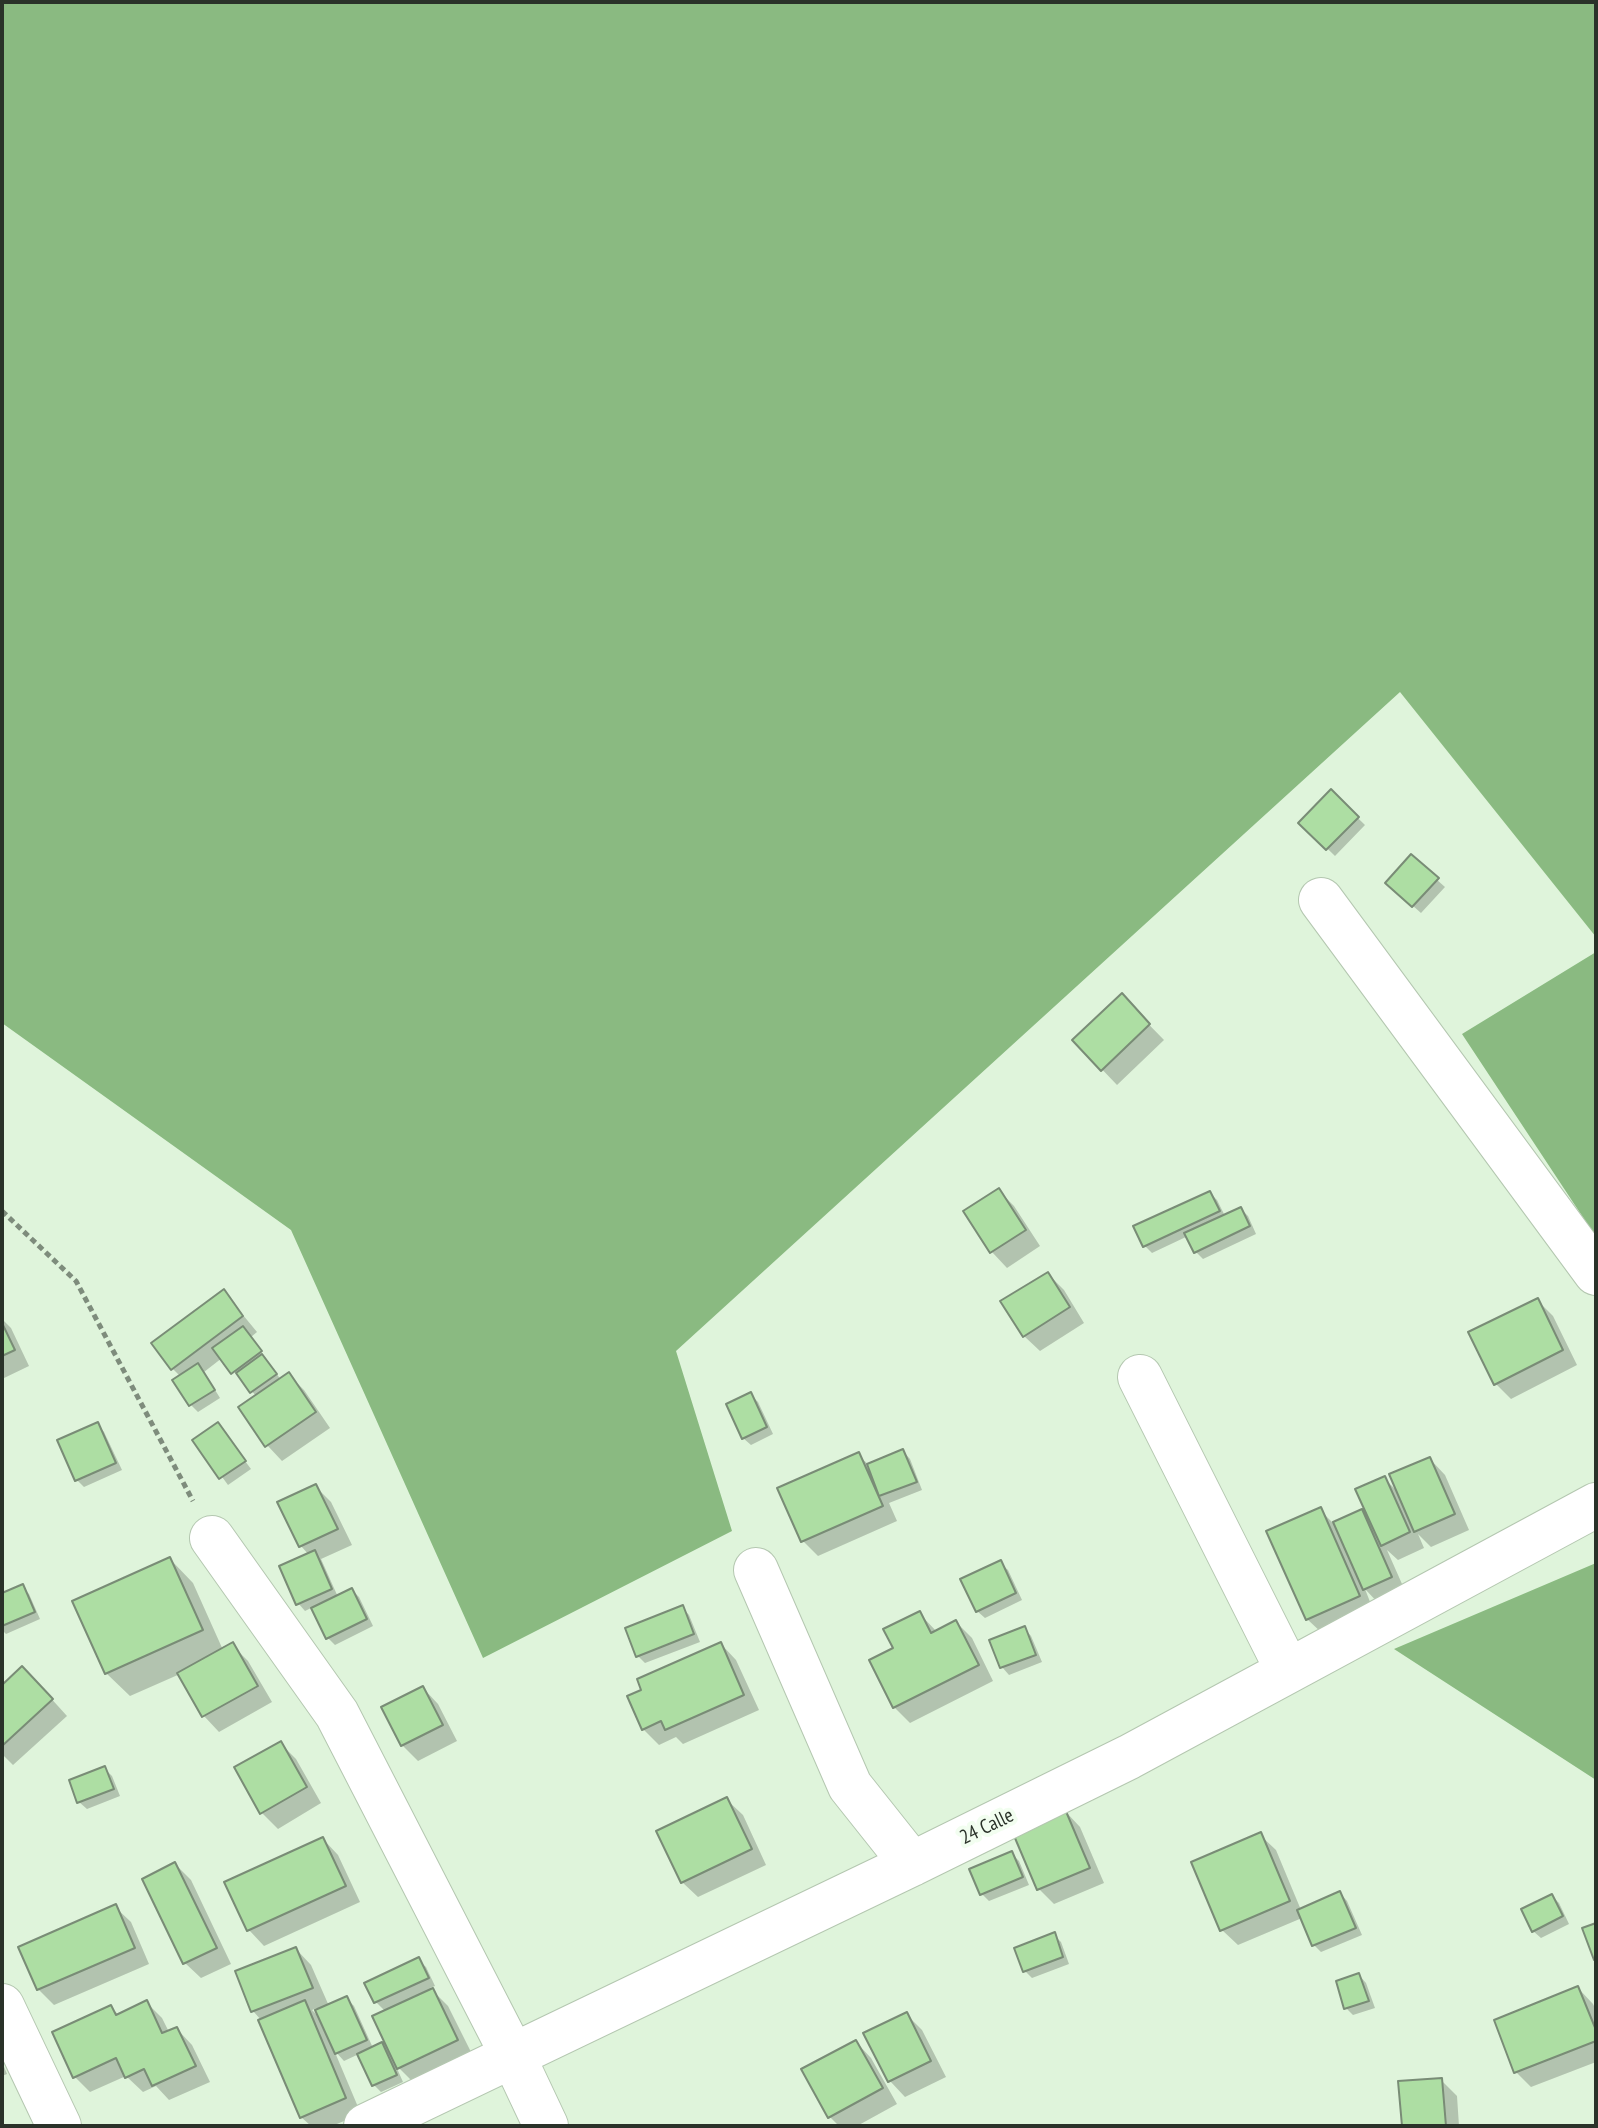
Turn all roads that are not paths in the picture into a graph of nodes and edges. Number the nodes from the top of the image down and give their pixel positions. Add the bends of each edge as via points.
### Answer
1 (1321, 900) dead end
2 (1596, 1273) edge
3 (1140, 1377) dead end
4 (1596, 1505) edge
5 (212, 1538) road end
6 (756, 1570) dead end
7 (1288, 1671) junction
8 (912, 1864) junction
9 (2, 2006) edge
10 (513, 2056) junction
11 (59, 2126) edge
12 (366, 2126) edge
13 (546, 2126) edge

1 - 2 street
3 - 7 street
4 - 7 street, 24 Calle
5 - 10 street via 337,1714
6 - 8 street via 850,1786
7 - 8 street, 24 Calle
8 - 10 street, 24 Calle
9 - 11 street
10 - 12 street, 24 Calle
10 - 13 street

